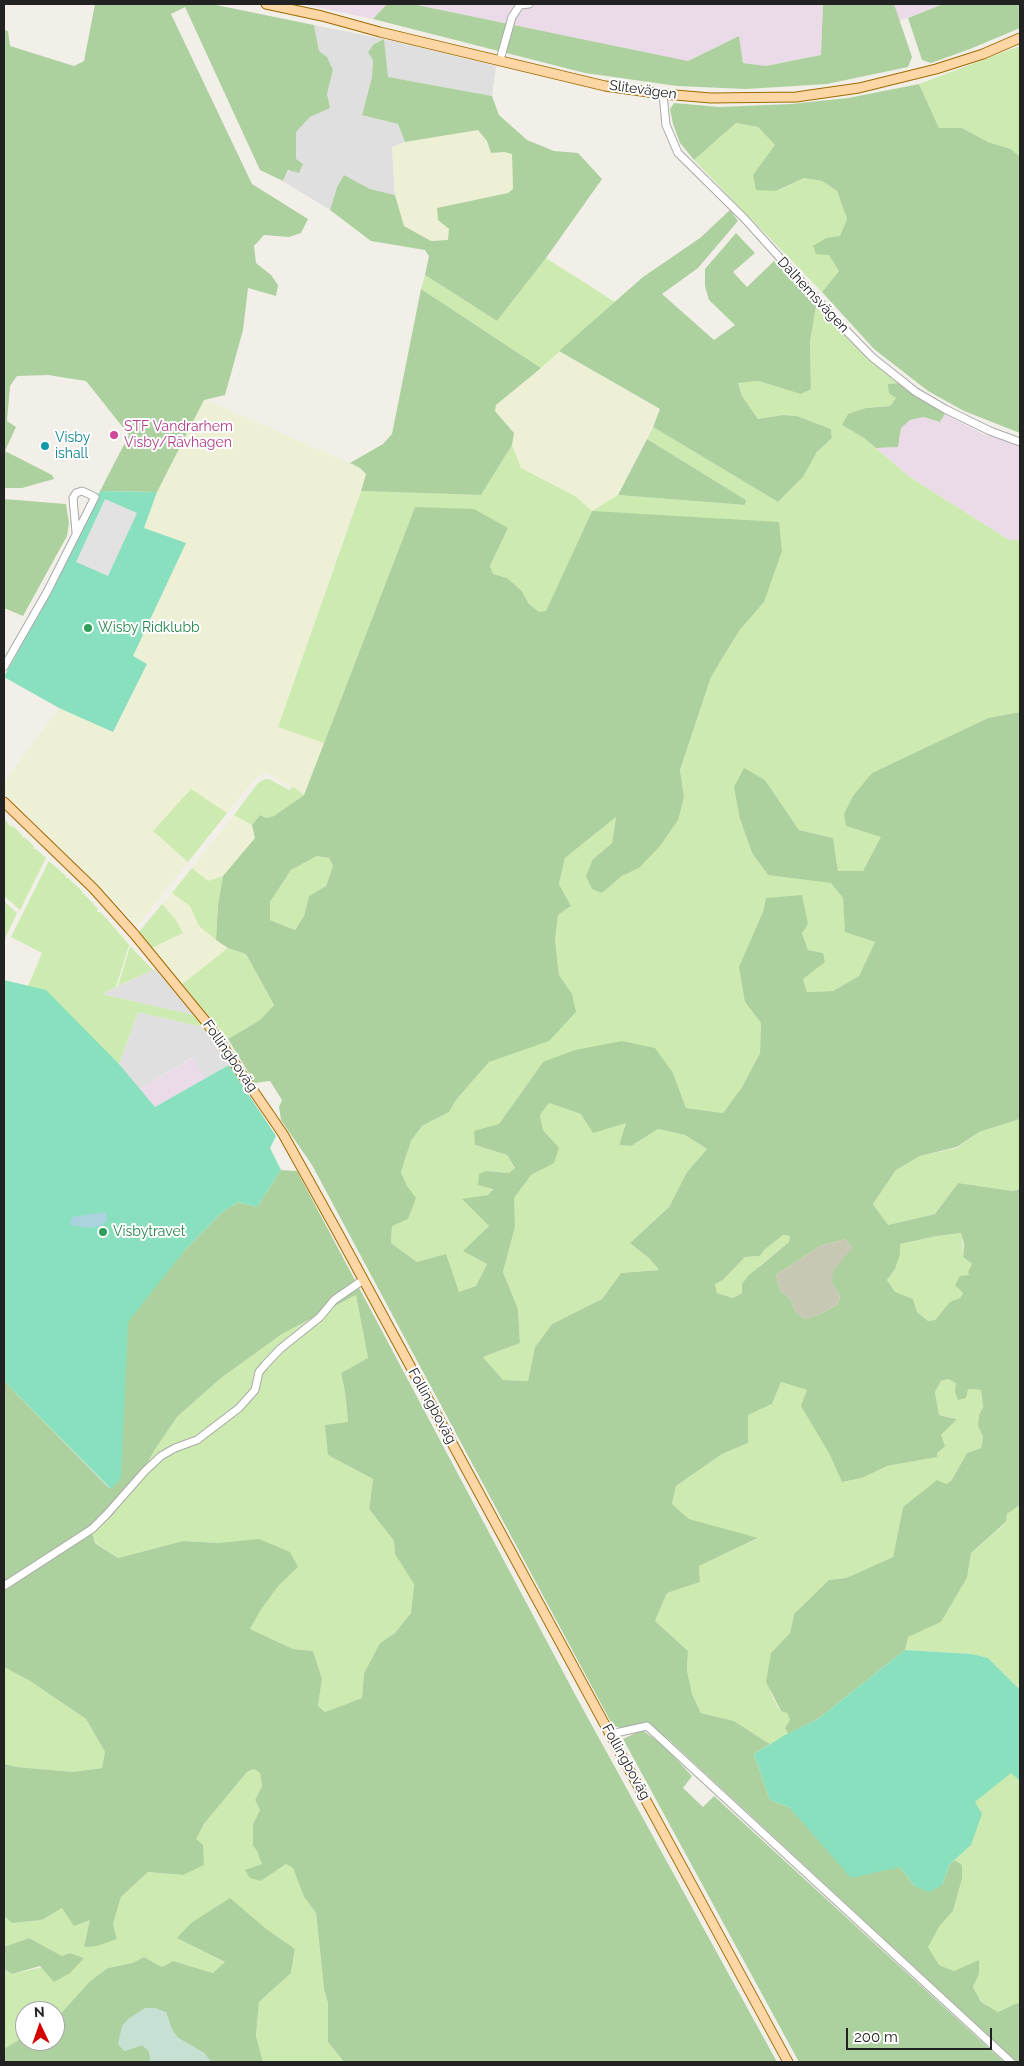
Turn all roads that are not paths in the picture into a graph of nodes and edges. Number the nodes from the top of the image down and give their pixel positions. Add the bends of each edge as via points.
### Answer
1 (266, 4) edge
2 (529, 4) edge
3 (1020, 38) edge
4 (500, 60) junction
5 (663, 94) junction
6 (1020, 442) edge
7 (76, 532) junction
8 (4, 667) edge
9 (4, 802) edge
10 (363, 1280) junction
11 (4, 1586) edge
12 (611, 1734) junction
13 (788, 2062) edge
14 (1011, 2062) edge

1 - 4 main road, Slitevägen
2 - 4 street via 520,6 512,17
3 - 5 main road, Slitevägen via 983,54 894,81 826,93 743,99
4 - 5 main road, Slitevägen via 605,86
5 - 6 street, Dalhemsvägen via 666,125 678,153 744,218 872,357 916,392 945,409
7 - 7 street via 73,498 82,491 95,497
7 - 8 street via 58,572
9 - 10 main road, Follingboväg via 94,889 208,1023 297,1158
10 - 11 street via 334,1300 320,1317 264,1365 255,1390 239,1408 196,1440 161,1456 92,1529
10 - 12 main road, Follingboväg
12 - 13 main road, Follingboväg
12 - 14 street via 647,1726

